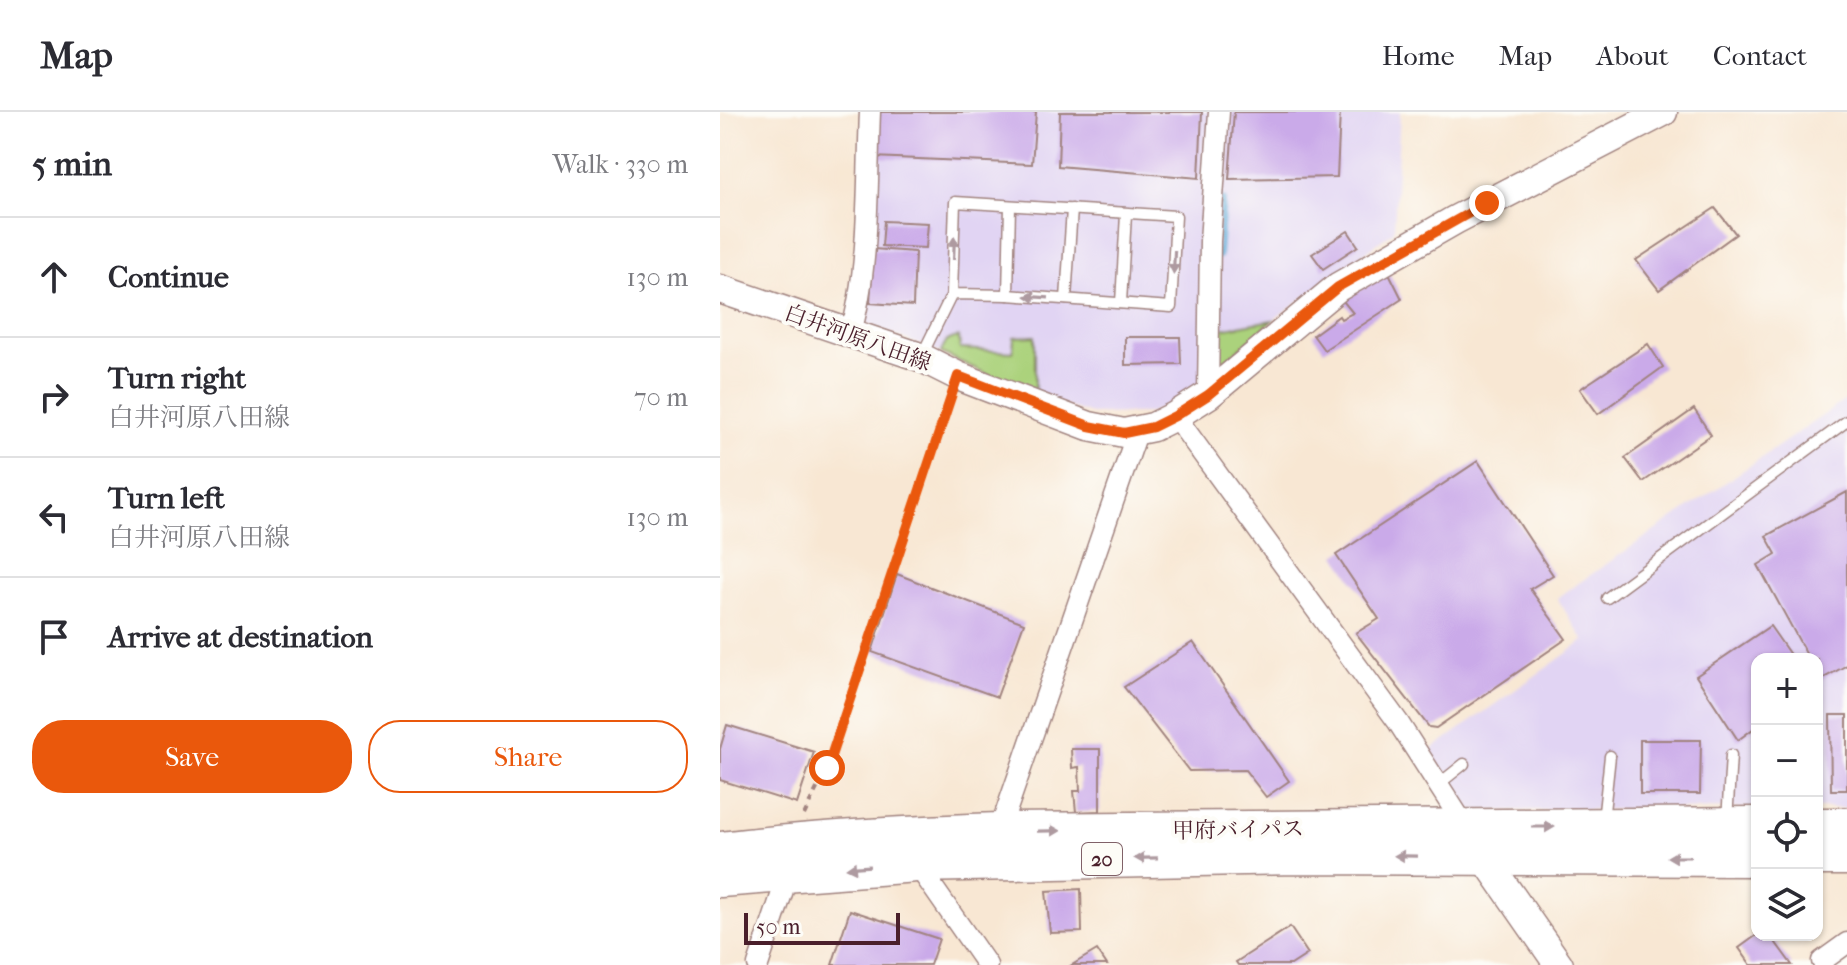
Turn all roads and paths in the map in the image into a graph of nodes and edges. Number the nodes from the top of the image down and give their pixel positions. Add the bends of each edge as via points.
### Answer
1 (870, 112) edge
2 (1219, 112) edge
3 (1663, 112) edge
4 (1010, 206) junction
5 (1072, 209) junction
6 (1126, 214) junction
7 (720, 289) edge
8 (952, 294) junction
9 (1008, 295) junction
10 (1066, 299) junction
11 (1121, 303) junction
12 (850, 335) junction
13 (920, 357) junction
14 (958, 376) junction
15 (1208, 395) junction
16 (1175, 416) junction
17 (1847, 421) edge
18 (1138, 430) junction
19 (1607, 598) dead end
20 (1731, 755) dead end
21 (1610, 756) dead end
22 (1464, 764) dead end
23 (1439, 784) junction
24 (1742, 826) edge
25 (1602, 827) junction
26 (1823, 827) edge
27 (1847, 827) edge
28 (999, 832) junction
29 (1475, 842) junction
30 (720, 851) edge
31 (1823, 856) edge
32 (1847, 856) edge
33 (790, 857) junction
34 (1751, 857) edge
35 (916, 863) junction
36 (720, 878) edge
37 (1847, 943) edge
38 (1819, 963) edge
39 (758, 965) edge
40 (987, 965) edge
41 (1559, 965) edge

1 - 12 street via 862,259
2 - 15 street
3 - 15 main road, 白井河原八田線 via 1338,287
4 - 5 lane
8 -> 4 lane via 955,202
4 - 9 lane
5 - 6 lane
5 - 10 lane
6 - 11 lane
6 -> 11 lane via 1176,216 1171,307
7 - 12 main road, 白井河原八田線
8 - 9 lane
8 - 13 lane
10 -> 9 lane
10 - 11 lane
12 - 13 main road, 白井河原八田線
13 - 14 main road, 白井河原八田線
14 - 18 main road, 白井河原八田線 via 1089,426 1124,433
14 - 33 path via 827,768
15 - 16 main road, 白井河原八田線
16 - 18 main road, 白井河原八田線
16 - 23 street
17 - 19 lane
18 - 28 street
20 - 24 lane
21 - 25 lane
22 - 23 lane
23 - 29 street
24 - 25 highway, 甲府バイパス / 20
29 -> 25 highway, 甲府バイパス / 20
26 - 27 highway
28 -> 29 highway, 甲府バイパス / 20
28 - 33 highway, 甲府バイパス / 20 via 913,834
34 -> 29 highway, 甲府バイパス / 20
29 -> 35 highway, 甲府バイパス / 20 via 1295,855
29 - 41 main road
30 - 33 highway, 甲府バイパス / 20
31 - 32 highway
35 -> 33 highway, 甲府バイパス / 20
33 - 36 highway, 甲府バイパス / 20
33 - 39 street
35 - 40 street
37 - 38 street

